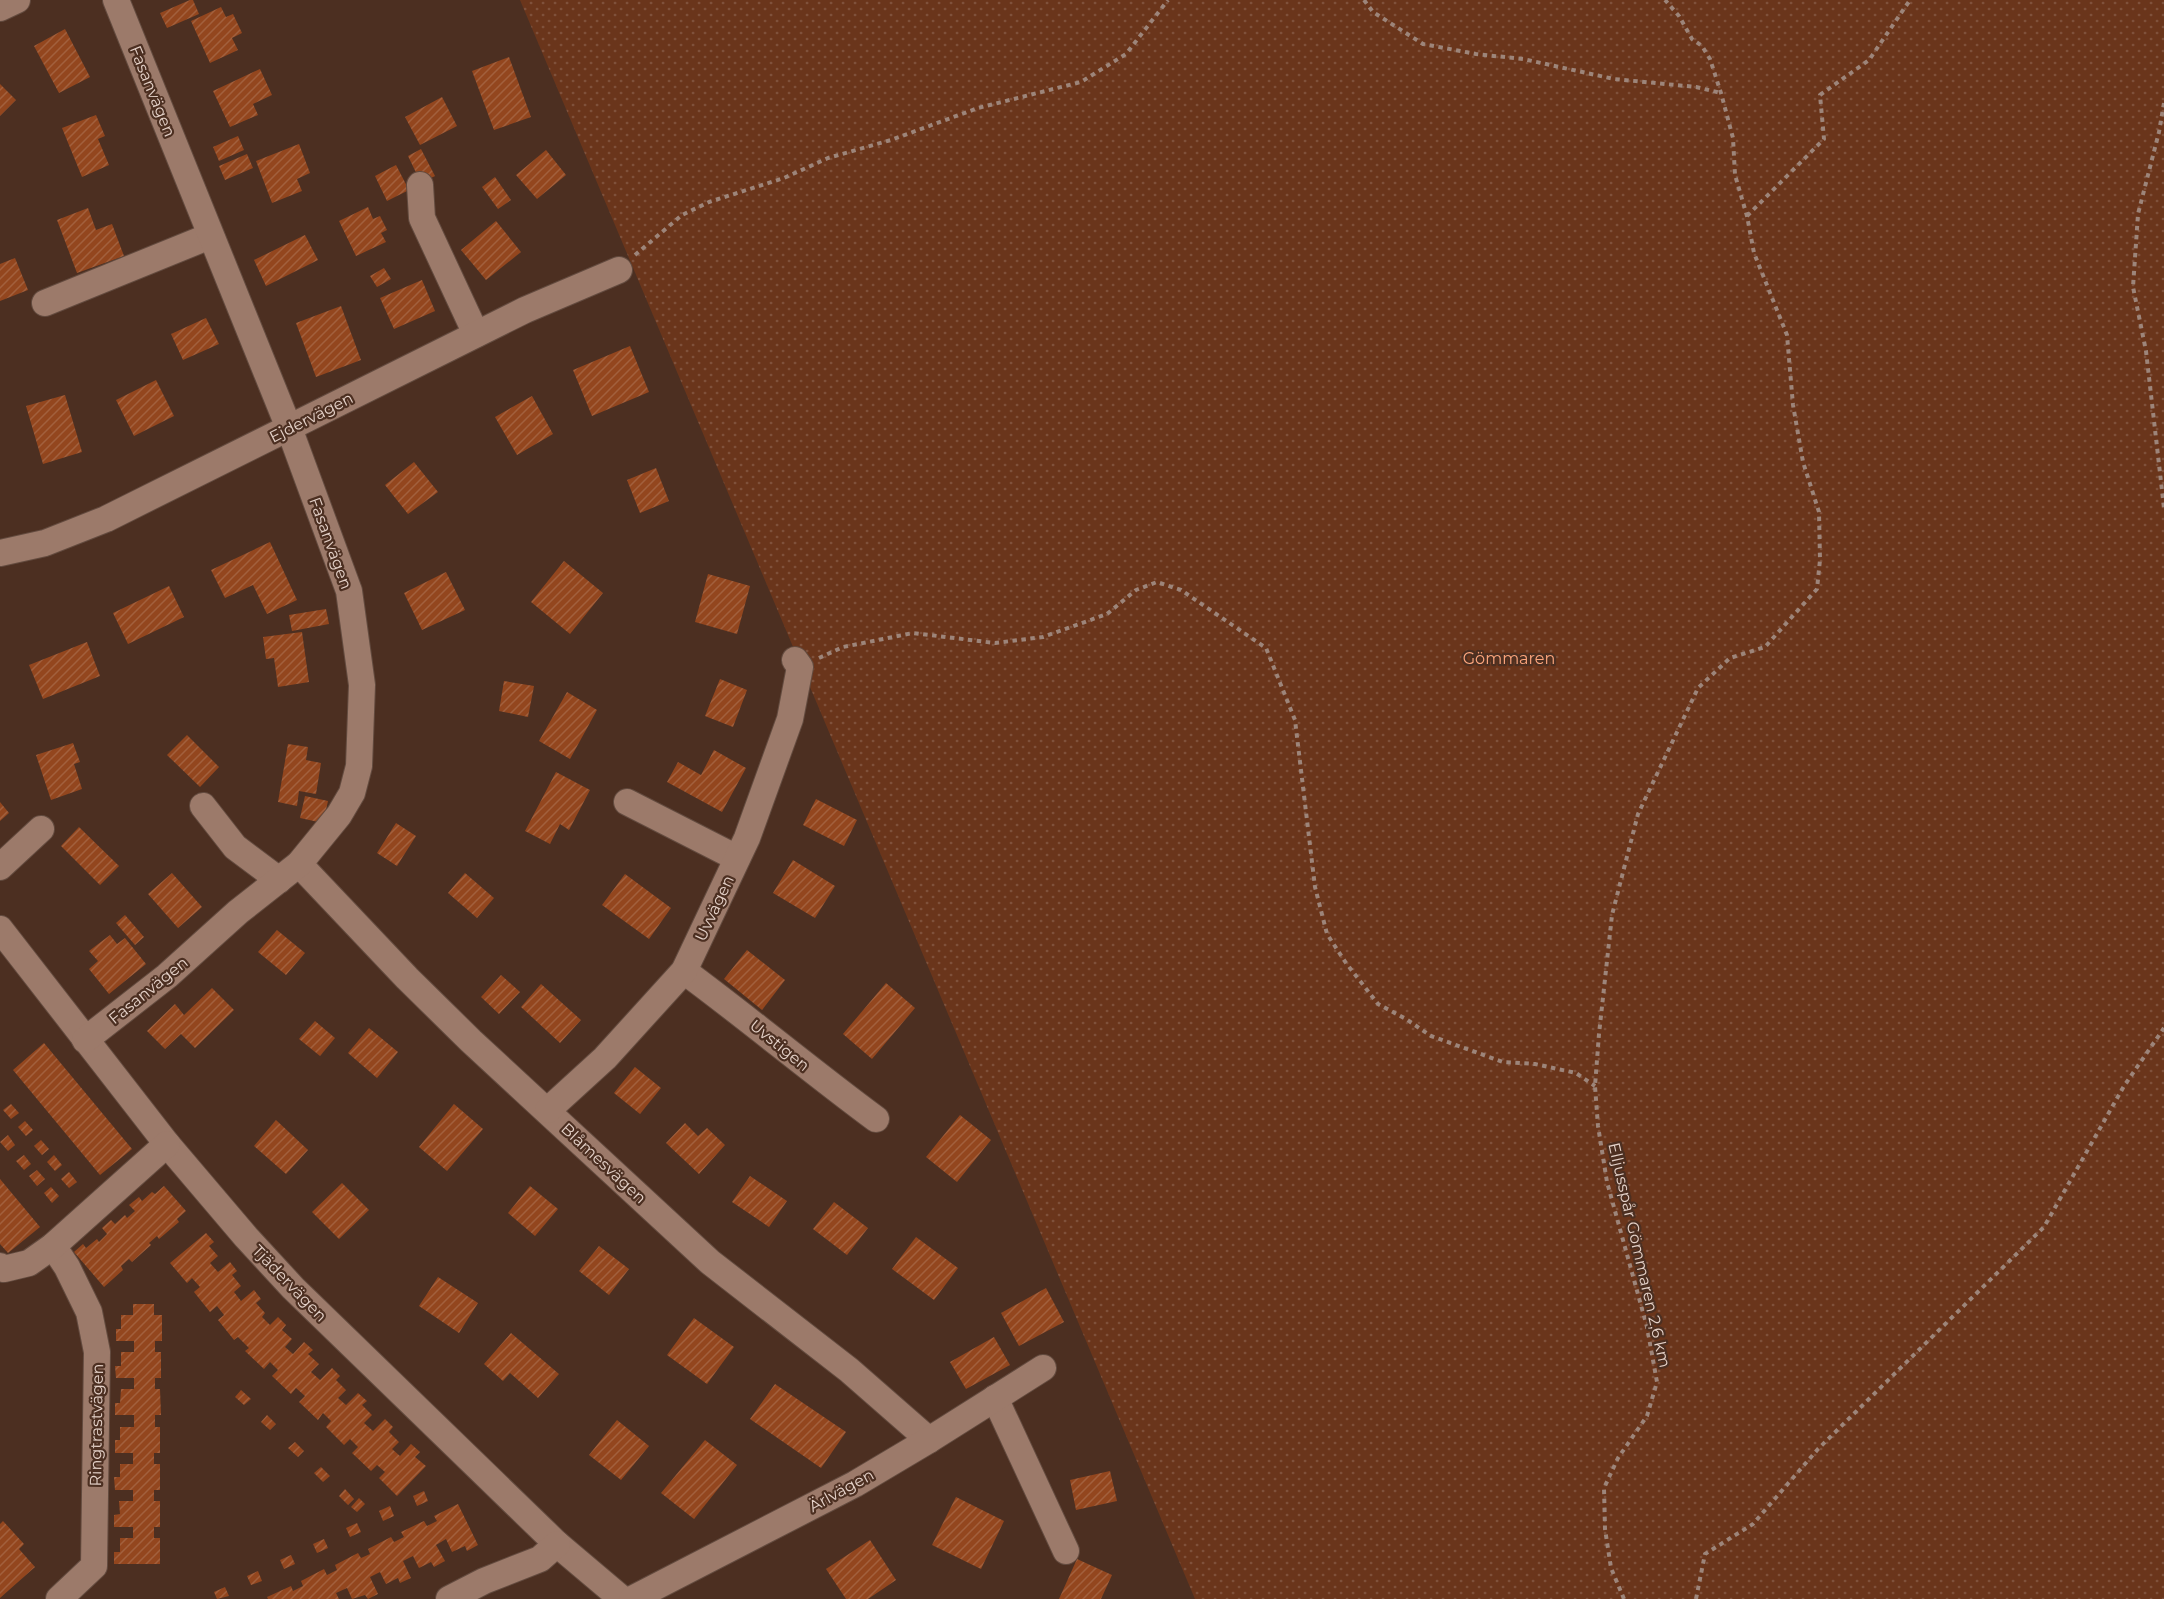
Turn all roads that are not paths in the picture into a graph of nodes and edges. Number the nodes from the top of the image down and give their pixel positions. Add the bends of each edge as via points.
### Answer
1 (16, 0) edge
2 (116, 0) edge
3 (0, 8) edge
4 (420, 186) dead end
5 (210, 236) junction
6 (619, 270) road end
7 (45, 303) dead end
8 (476, 334) junction
9 (289, 428) junction
10 (0, 553) edge
11 (797, 664) road end
12 (627, 802) dead end
13 (202, 806) dead end
14 (41, 830) dead end
15 (737, 858) junction
16 (0, 867) edge
17 (289, 872) junction
18 (3, 941) edge
19 (684, 971) junction
20 (85, 1040) junction
21 (548, 1110) junction
22 (876, 1119) dead end
23 (167, 1144) junction
24 (53, 1246) junction
25 (0, 1266) edge
26 (1043, 1368) dead end
27 (995, 1398) junction
28 (929, 1440) junction
29 (557, 1544) junction
30 (1066, 1551) dead end
31 (59, 1599) edge
32 (449, 1599) edge
33 (622, 1599) edge
34 (632, 1599) edge

1 - 3 street
2 - 5 street, Fasanvägen
4 - 8 street via 422,218
5 - 7 street
5 - 9 street, Fasanvägen
6 - 8 street, Ejdervägen
8 - 9 street, Ejdervägen
9 - 10 street, Ejdervägen via 106,519 45,543
9 - 17 street, Fasanvägen via 350,591 362,685 359,766 352,793 339,815
11 - 15 street, Uvvägen via 790,719
12 - 15 street
13 - 17 street, Blåmesvägen via 235,847
14 - 16 street
15 - 19 street, Uvvägen
17 - 20 street, Fasanvägen
17 - 21 street, Blåmesvägen
18 - 20 street, Tjädervägen
19 - 21 street, Uvvägen via 604,1058
19 - 22 street, Uvstigen
20 - 23 street, Tjädervägen
21 - 28 street, Blåmesvägen via 710,1262 849,1370
23 - 24 street
23 - 29 street, Tjädervägen via 293,1288
24 - 25 street via 29,1263 4,1269
24 - 31 street, Ringtrastvägen via 89,1312 97,1352 94,1566
26 - 27 street, Ärlvägen
27 - 28 street, Ärlvägen
27 - 30 street
28 - 34 street, Ärlvägen via 855,1484
29 - 32 street via 540,1559
29 - 33 street, Tjädervägen

